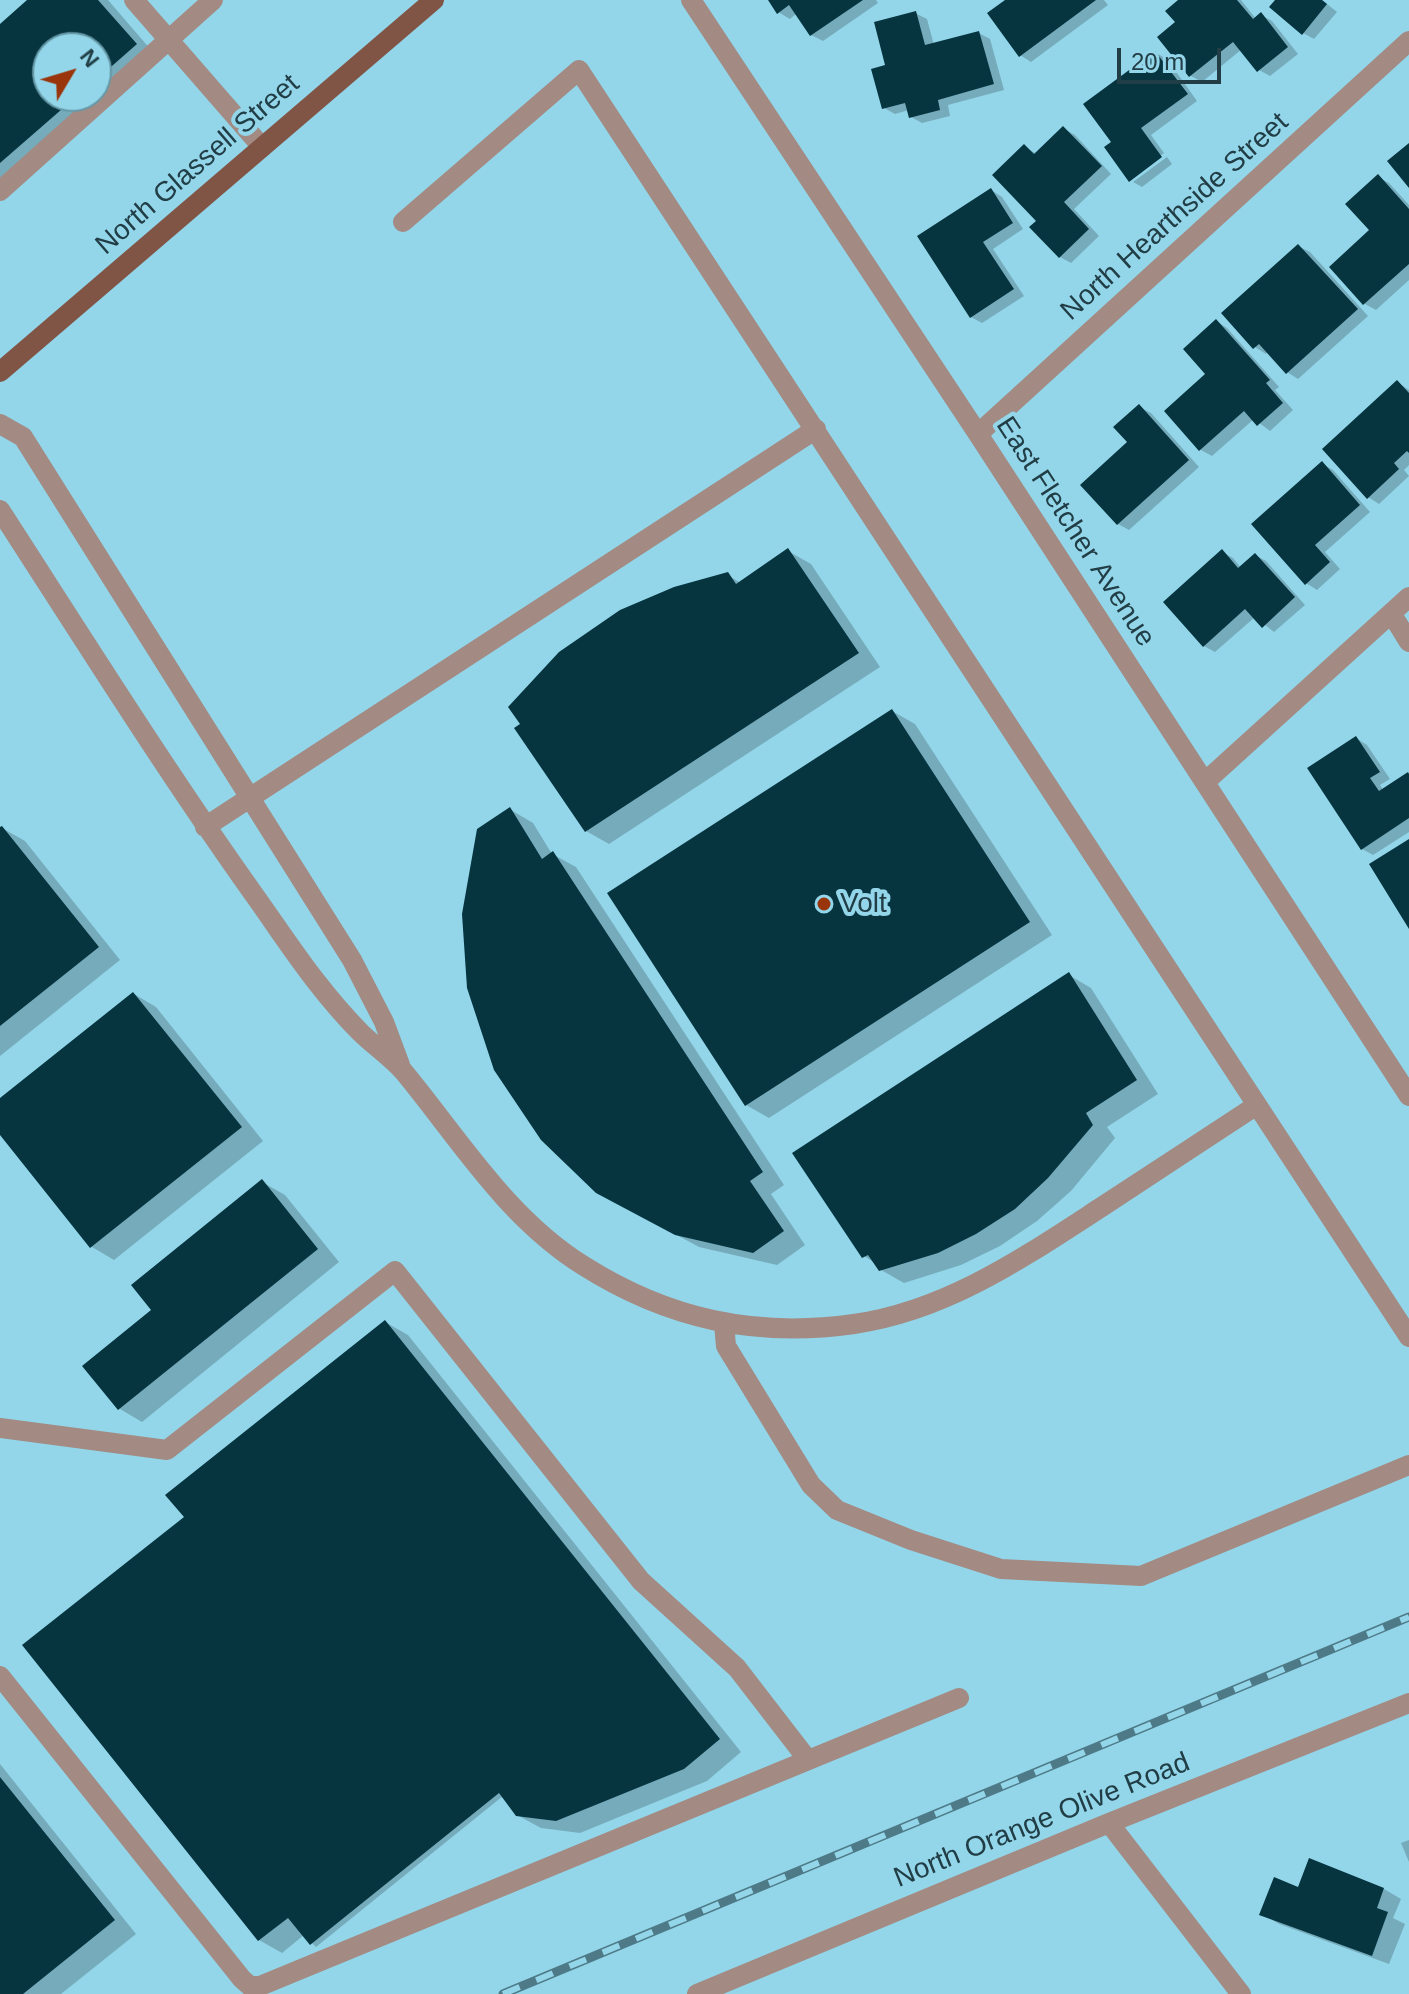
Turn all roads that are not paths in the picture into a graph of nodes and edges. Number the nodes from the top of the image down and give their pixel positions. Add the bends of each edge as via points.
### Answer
1 (134, 0) edge
2 (213, 0) edge
3 (434, 0) edge
4 (691, 0) edge
5 (168, 40) junction
6 (1409, 41) edge
7 (262, 147) junction
8 (0, 191) edge
9 (403, 222) dead end
10 (0, 372) edge
11 (0, 424) edge
12 (816, 429) junction
13 (978, 434) junction
14 (0, 510) edge
15 (1409, 597) edge
16 (1391, 613) junction
17 (1409, 642) edge
18 (1205, 782) junction
19 (250, 797) junction
20 (205, 827) junction
21 (401, 1069) junction
22 (1409, 1096) edge
23 (1257, 1105) junction
24 (724, 1324) junction
25 (1409, 1337) edge
26 (0, 1428) edge
27 (1409, 1465) edge
28 (0, 1676) edge
29 (959, 1698) dead end
30 (1409, 1703) edge
31 (808, 1760) junction
32 (1109, 1823) junction
33 (719, 1990) edge
34 (697, 1994) edge
35 (1241, 1994) edge

1 - 5 street
2 - 5 street
3 - 7 main road, North Glassell Street
4 - 13 street, East Fletcher Avenue
5 - 7 street
5 - 8 street
6 - 13 street, North Hearthside Street
7 - 10 main road, North Glassell Street
9 - 12 street via 579,70
11 - 19 street via 23,437
12 - 19 street
12 - 23 street
13 - 18 street, East Fletcher Avenue
14 - 20 street
15 - 16 street
16 - 17 street
16 - 18 street
18 - 22 street, East Fletcher Avenue
19 - 20 street
19 - 21 street via 352,960
20 - 21 street via 314,979
21 - 24 street via 463,1152 538,1231 622,1288
23 - 24 street via 1022,1259 964,1290 855,1324 769,1329
23 - 25 street
24 - 27 street via 726,1346 811,1485 837,1510 1001,1569 1141,1576
26 - 31 street via 167,1450 395,1271 641,1581 737,1668
28 - 31 street via 250,1986
29 - 31 street
30 - 32 street, North Orange Olive Road
32 - 33 street, North Orange Olive Road
32 - 35 street
33 - 34 street, North Orange Olive Road

